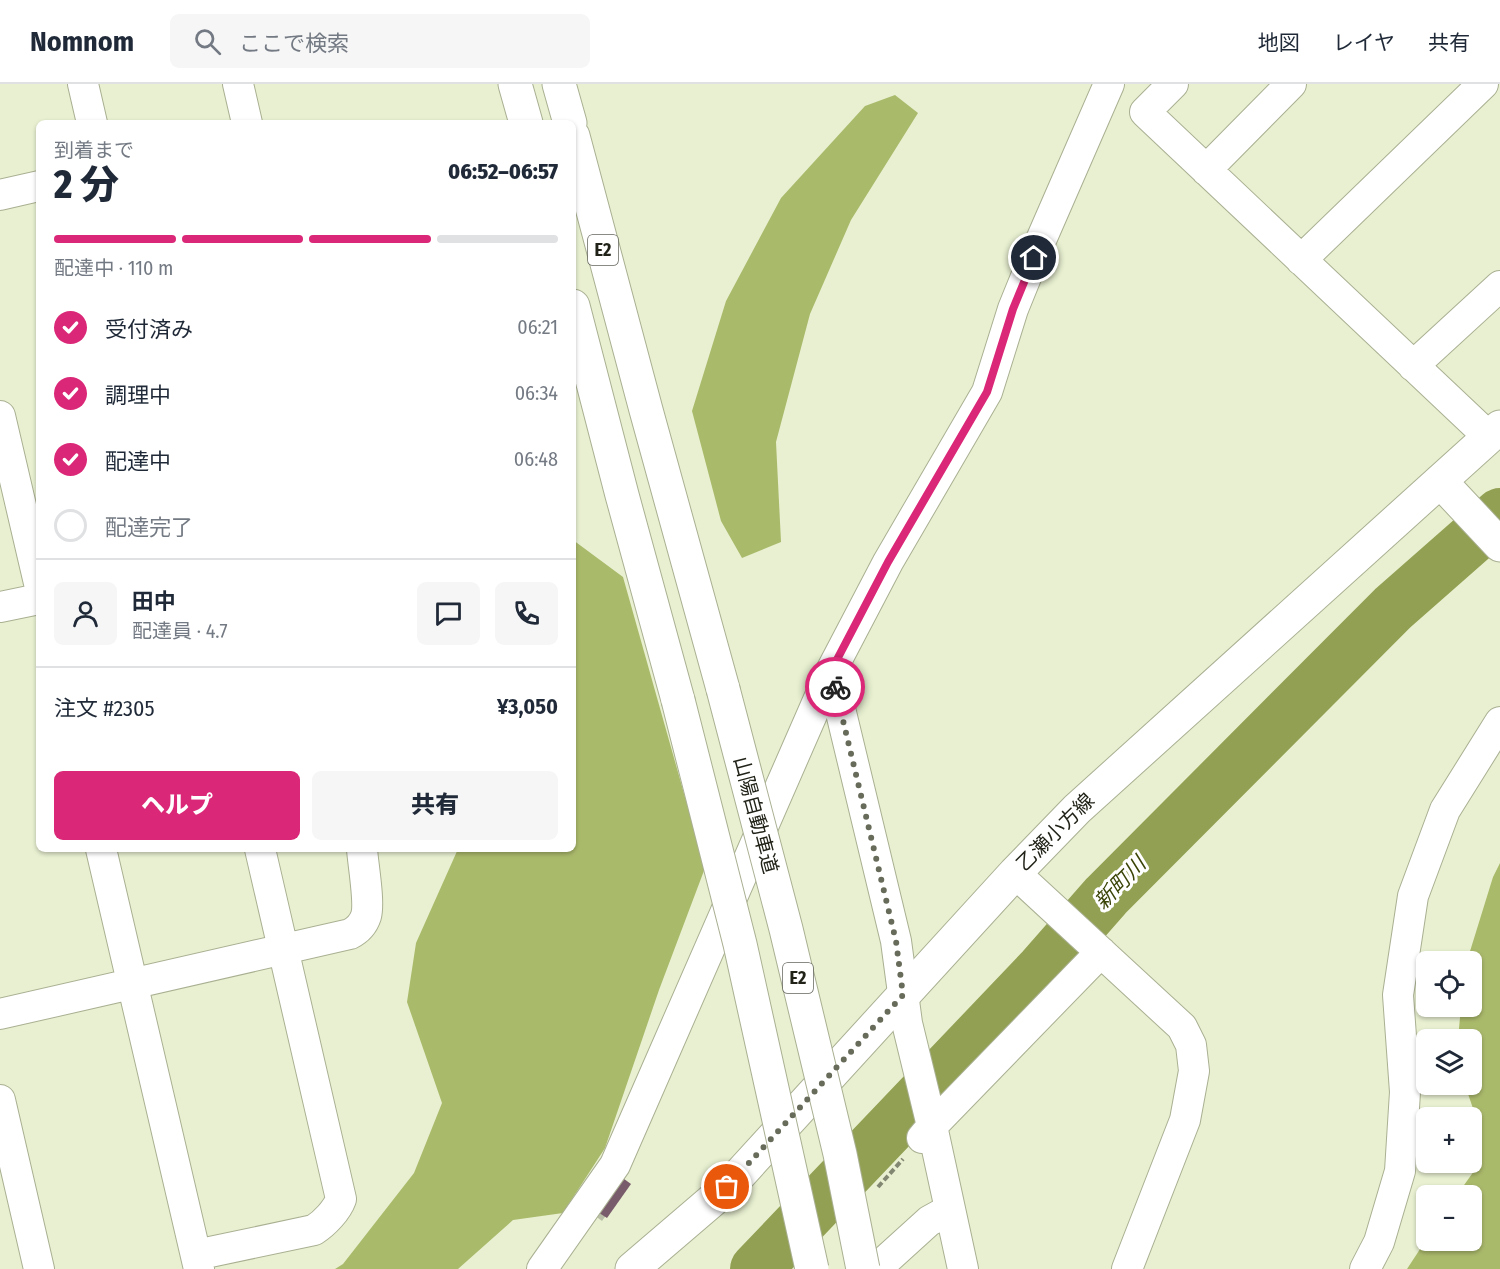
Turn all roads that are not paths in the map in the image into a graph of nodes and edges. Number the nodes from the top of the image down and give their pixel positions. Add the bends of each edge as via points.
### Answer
1 (83, 84) edge
2 (238, 84) edge
3 (515, 84) edge
4 (559, 84) edge
5 (1109, 84) edge
6 (1173, 84) edge
7 (1291, 84) edge
8 (1483, 84) edge
9 (91, 120) edge
10 (246, 120) edge
11 (524, 120) edge
12 (569, 120) edge
13 (576, 147) edge
14 (1206, 170) junction
15 (36, 187) edge
16 (0, 195) edge
17 (1301, 260) junction
18 (1500, 286) edge
19 (576, 318) edge
20 (1413, 366) junction
21 (0, 416) edge
22 (1494, 432) edge
23 (1446, 488) junction
24 (1500, 545) edge
25 (36, 570) edge
26 (36, 600) edge
27 (0, 607) edge
28 (831, 671) junction
29 (1500, 722) edge
30 (102, 852) edge
31 (262, 852) edge
32 (362, 852) edge
33 (1022, 880) junction
34 (284, 949) junction
35 (1097, 950) junction
36 (132, 984) junction
37 (905, 1009) junction
38 (0, 1014) edge
39 (0, 1100) edge
40 (926, 1130) junction
41 (949, 1210) junction
42 (198, 1262) edge
43 (635, 1268) edge
44 (39, 1269) edge
45 (542, 1269) edge
46 (812, 1269) edge
47 (863, 1269) edge
48 (876, 1269) edge
49 (963, 1269) edge
50 (1126, 1269) edge
51 (1365, 1269) edge

1 - 9 street
2 - 10 street
3 - 11 main road
4 - 12 main road
5 - 28 street via 1017,299 987,392 888,562
6 - 14 street via 1145,112
7 - 14 street
8 - 17 street
13 - 47 main road, 山陽自動車道 / E2, bridge via 786,929
14 - 17 street
15 - 16 street
17 - 20 street
18 - 20 street
19 - 46 main road, bridge via 740,944
20 - 22 street
21 - 25 street
22 - 23 main road, 乙瀬小方線
23 - 24 main road
23 - 33 main road, 乙瀬小方線 via 1077,808
26 - 27 street
28 - 37 street via 896,941
28 - 45 street via 615,1165
29 - 51 street via 1445,810 1413,896 1398,994 1405,1092 1400,1171 1379,1242
30 - 36 street
31 - 34 street
32 - 34 street via 367,915 362,924 345,936
33 - 35 street
33 - 37 main road, 乙瀬小方線
34 - 36 street
34 - 42 street via 340,1203 314,1230
35 - 40 street
35 - 50 street via 1182,1027 1191,1045 1194,1071 1185,1120
36 - 38 street
36 - 42 street
37 - 40 street
37 - 43 main road, 乙瀬小方線 via 729,1186
39 - 44 street
40 - 41 street
41 - 48 street via 929,1221
41 - 49 street

